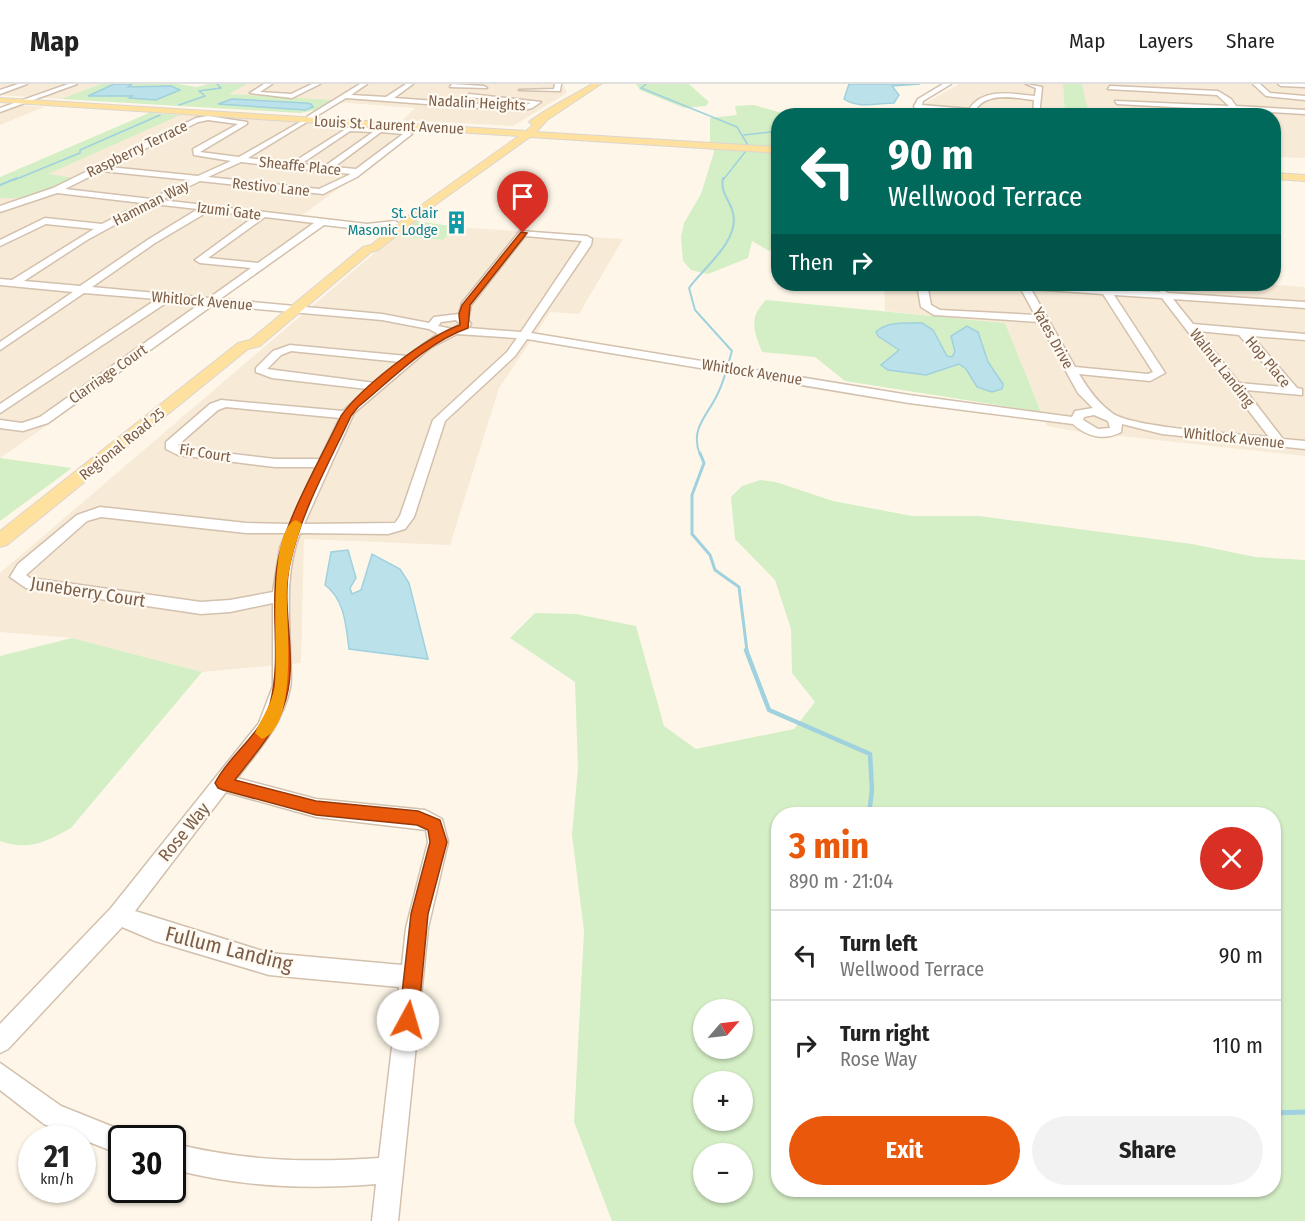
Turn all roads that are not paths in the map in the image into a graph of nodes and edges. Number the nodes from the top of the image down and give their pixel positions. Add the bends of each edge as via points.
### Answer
1 (24, 84) edge
2 (269, 84) edge
3 (317, 84) edge
4 (364, 84) edge
5 (411, 84) edge
6 (558, 84) edge
7 (597, 84) edge
8 (948, 84) edge
9 (1029, 84) edge
10 (1256, 84) edge
11 (1281, 84) edge
12 (72, 85) edge
13 (454, 85) edge
14 (1305, 85) edge
15 (1109, 86) edge
16 (480, 88) junction
17 (491, 88) dead end
18 (514, 90) dead end
19 (0, 92) edge
20 (344, 96) junction
21 (469, 96) junction
22 (1038, 98) junction
23 (1305, 98) edge
24 (0, 99) edge
25 (388, 99) junction
26 (28, 101) junction
27 (432, 102) junction
28 (458, 104) junction
29 (1176, 105) junction
30 (917, 106) joint
31 (939, 108) edge
32 (973, 108) edge
33 (1037, 108) edge
34 (1177, 108) edge
35 (1234, 108) joint
36 (0, 111) edge
37 (1281, 111) edge
38 (1303, 116) edge
39 (308, 119) junction
40 (380, 130) junction
41 (525, 132) junction
42 (771, 148) edge
43 (241, 159) junction
44 (294, 165) junction
45 (99, 168) junction
46 (326, 169) junction
47 (358, 172) junction
48 (1281, 175) edge
49 (1305, 177) edge
50 (199, 179) junction
51 (56, 190) junction
52 (152, 202) junction
53 (207, 208) junction
54 (0, 209) edge
55 (263, 216) junction
56 (322, 222) junction
57 (395, 224) junction
58 (103, 227) junction
59 (367, 227) junction
60 (378, 237) junction
61 (0, 243) edge
62 (367, 249) junction
63 (259, 266) junction
64 (0, 282) edge
65 (13, 284) junction
66 (81, 290) junction
67 (923, 291) edge
68 (1027, 291) edge
69 (1106, 291) joint
70 (0, 292) edge
71 (1163, 293) junction
72 (166, 298) junction
73 (210, 302) junction
74 (466, 305) junction
75 (1305, 305) edge
76 (291, 309) junction
77 (1042, 319) junction
78 (438, 323) junction
79 (458, 327) junction
80 (1190, 327) junction
81 (1243, 332) junction
82 (524, 335) junction
83 (1301, 337) edge
84 (1305, 345) edge
85 (426, 346) junction
86 (0, 347) edge
87 (410, 360) junction
88 (1071, 370) junction
89 (1235, 386) junction
90 (376, 387) junction
91 (1299, 392) edge
92 (1084, 393) junction
93 (0, 409) edge
94 (346, 416) junction
95 (1079, 416) junction
96 (1112, 422) junction
97 (0, 424) edge
98 (1280, 443) junction
99 (1305, 445) edge
100 (324, 463) junction
101 (294, 528) junction
102 (0, 541) edge
103 (281, 596) junction
104 (223, 783) junction
105 (119, 915) junction
106 (413, 977) junction
107 (0, 1041) edge
108 (0, 1075) edge
109 (108, 1137) edge
110 (186, 1159) edge
111 (391, 1170) junction
112 (385, 1221) edge

1 - 19 street
2 - 3 street via 253,93 292,96
4 - 20 street, Hamman Way
5 - 25 street
6 - 18 street via 558,90 553,91
7 - 41 main road, Regional Road 25
8 - 30 street via 922,98
9 - 22 street via 1039,87
10 - 23 street via 1268,95
11 - 14 street
12 - 26 street
13 - 16 street
13 - 27 street
15 - 29 street via 1118,106
15 - 35 street via 1218,93
16 - 17 street
16 - 21 street
20 - 25 street, Nadalin Heights
20 - 39 street, Hamman Way
21 - 28 street
21 - 28 street, Nadalin Heights via 538,102 523,109
22 - 32 street via 992,96
22 - 33 street
24 - 26 main road, Louis St. Laurent Avenue
25 - 27 street, Nadalin Heights
26 - 36 street
26 - 39 main road, Louis St. Laurent Avenue
27 - 28 street, Nadalin Heights
29 - 34 street
29 - 35 street
30 - 31 street
37 - 38 street
39 - 41 main road, Louis St. Laurent Avenue
39 - 43 street, Hamman Way
40 - 44 street, Restivo Lane via 346,130
40 - 46 street
40 - 47 street, Restivo Lane via 408,134
41 - 42 main road, Louis St. Laurent Avenue
41 - 57 main road, Regional Road 25
41 - 62 main road, Regional Road 25 via 374,248
43 - 44 street, Sheaffe Place
43 - 45 street, Raspberry Terrace via 195,153 245,123 205,118
43 - 50 street, Hamman Way
44 - 46 street, Sheaffe Place
45 - 50 street, Restivo Lane
45 - 51 street, Raspberry Terrace
46 - 47 street, Sheaffe Place
47 - 50 street, Restivo Lane via 320,192
48 - 49 main road
50 - 52 street, Hamman Way
51 - 52 street, Izumi Gate
51 - 54 street, Raspberry Terrace
52 - 53 street, Izumi Gate
52 - 58 street, Hamman Way
53 - 55 street, Izumi Gate
53 - 66 street
55 - 56 street, Izumi Gate
55 - 63 street via 200,260
56 - 59 street, Izumi Gate
56 - 63 street, Clarriage Court
57 - 59 street, Izumi Gate
57 - 60 main road, Regional Road 25
58 - 61 street via 45,221
58 - 65 street, Hamman Way
59 - 60 street
60 - 62 main road, Regional Road 25
62 - 76 main road, Regional Road 25 via 332,277 331,282
63 - 73 street, Clarriage Court
64 - 65 street, Whitlock Avenue
65 - 66 street, Whitlock Avenue
65 - 70 street, Hamman Way
66 - 72 street, Whitlock Avenue
66 - 86 street
67 - 77 street via 926,307 938,313
68 - 77 street, Yates Drive
69 - 71 street
69 - 88 street via 1159,373 1150,378
71 - 75 street
71 - 80 street, Walnut Landing
72 - 73 street, Whitlock Avenue
72 - 93 street, Clarriage Court
73 - 76 street, Whitlock Avenue
73 - 97 street, Clarriage Court via 39,423
74 - 78 street, Rose Way
74 - 79 street, Rose Way
74 - 82 street, Rose Way via 523,233 584,237 587,242
76 - 78 street, Whitlock Avenue
76 - 102 main road, Regional Road 25 via 242,342 243,346
77 - 88 street, Yates Drive
78 - 79 street
78 - 79 street
78 - 85 street, Rose Way
79 - 82 street, Whitlock Avenue
79 - 85 street, Rose Way
80 - 81 street
80 - 89 street, Walnut Landing
81 - 83 street
81 - 91 street, Hop Place
82 - 95 street, Whitlock Avenue via 909,399 1014,413
82 - 101 street via 510,354 440,420 404,522 388,529
83 - 84 street
85 - 87 street, Rose Way
87 - 90 street, Rose Way
87 - 90 street via 290,348 277,353 260,369 266,374
88 - 92 street, Yates Drive
89 - 91 street
89 - 98 street, Walnut Landing
90 - 94 street, Rose Way
92 - 95 street
92 - 96 street, Yates Drive
94 - 100 street, Rose Way
94 - 100 street, Fir Court via 225,403 214,406 171,446 178,451 275,463
95 - 96 street via 1095,411
95 - 96 street via 1094,432
96 - 98 street, Whitlock Avenue
98 - 99 street, Whitlock Avenue
100 - 101 street, Rose Way
101 - 103 street, Rose Way via 283,564
101 - 103 street, Juneberry Court via 228,527 100,512 82,518 23,568 18,577 26,583 201,608
103 - 104 street, Rose Way via 280,696 265,728
104 - 105 street, Rose Way
104 - 106 street via 316,808 418,818 435,825 438,842 420,914
105 - 106 street, Fullum Landing via 155,930 269,964
105 - 107 street, Rose Way
106 - 111 street
108 - 109 street via 53,1115
110 - 111 street via 240,1171 289,1175
111 - 112 street

